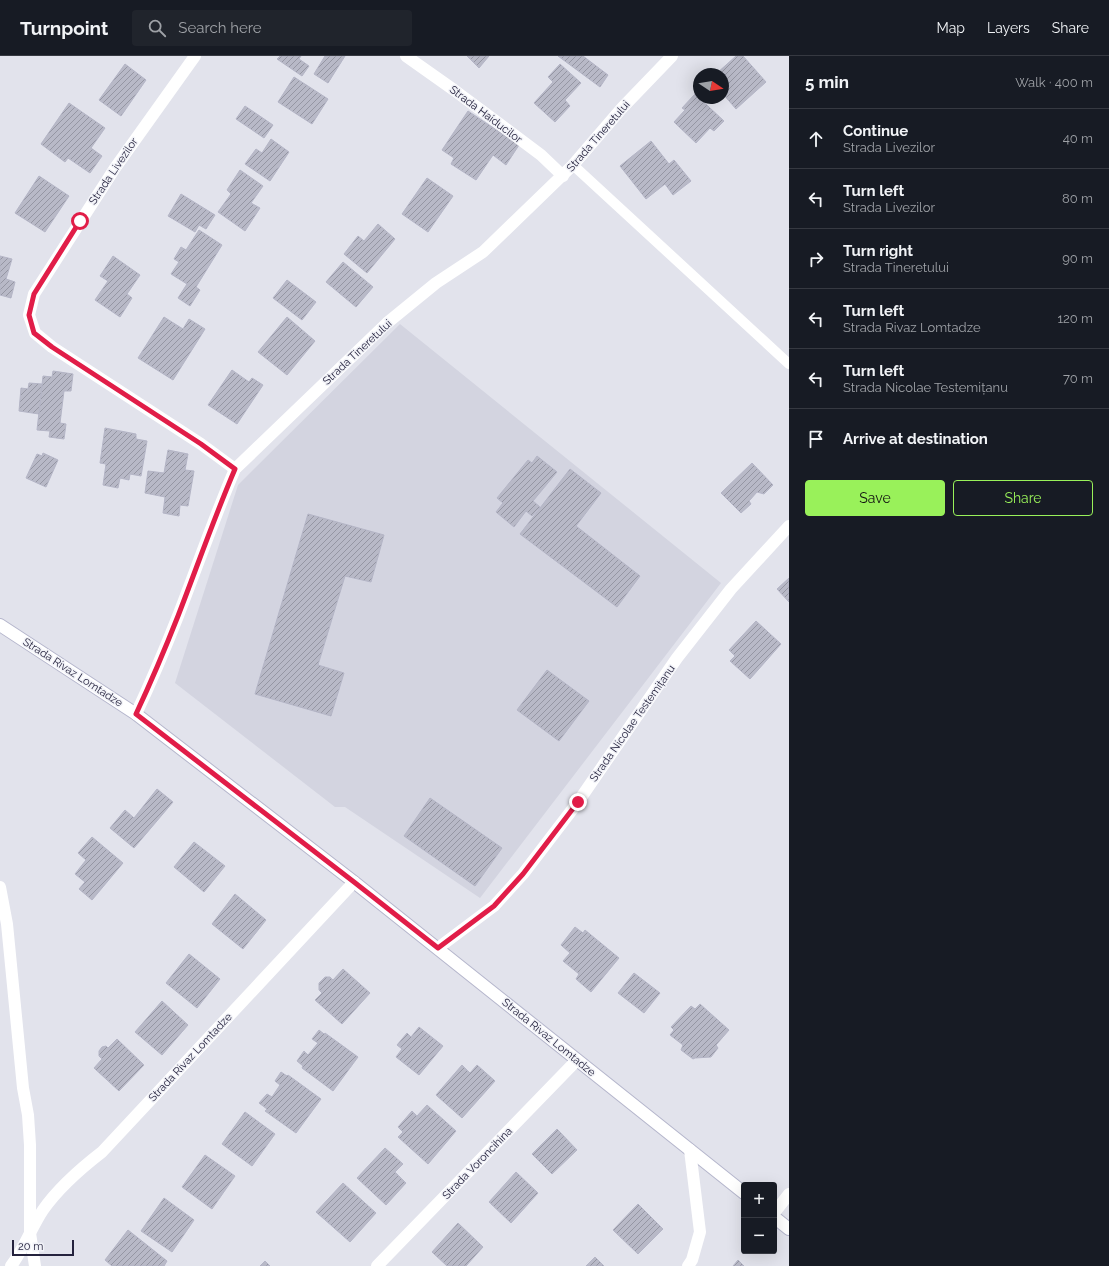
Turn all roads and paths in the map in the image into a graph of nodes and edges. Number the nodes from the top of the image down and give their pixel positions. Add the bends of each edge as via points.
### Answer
1 (195, 56) edge
2 (406, 56) edge
3 (672, 56) edge
4 (573, 165) junction
5 (563, 176) junction
6 (789, 364) edge
7 (235, 469) junction
8 (789, 526) edge
9 (0, 625) edge
10 (136, 714) junction
11 (354, 882) junction
12 (0, 887) edge
13 (438, 948) junction
14 (578, 1060) junction
15 (690, 1150) junction
16 (741, 1191) edge
17 (789, 1194) edge
18 (777, 1209) edge
19 (776, 1218) edge
20 (789, 1229) edge
21 (30, 1233) junction
22 (11, 1266) edge
23 (35, 1266) edge
24 (377, 1266) edge
25 (688, 1266) edge

1 - 7 street, Strada Livezilor via 80,221 34,294 29,315 34,333 52,347
2 - 5 street, Strada Haiducilor via 541,155
3 - 4 street, Strada Tineretului via 622,108
4 - 5 street, Strada Tineretului
4 - 6 lane
5 - 7 street, Strada Tineretului via 483,252 436,283 387,323
7 - 10 street, Strada Tineretului via 178,617
8 - 13 street, Strada Nicolae Testemițanu via 731,590 677,658 578,802 523,874 494,906
9 - 10 street, Strada Rivaz Lomtadze
10 - 11 street, Strada Rivaz Lomtadze
11 - 13 street, Strada Rivaz Lomtadze
11 - 21 street, Strada Rivaz Lomtadze via 102,1152 66,1182
12 - 21 street via 7,924 23,1088 28,1114
13 - 14 street, Strada Rivaz Lomtadze
14 - 15 street, Strada Rivaz Lomtadze
14 - 24 street, Strada Voroncihina
15 - 16 street, Strada Rivaz Lomtadze
15 - 25 street via 700,1232
17 - 18 street
19 - 20 street
21 - 22 street, Strada Rivaz Lomtadze
21 - 23 street

